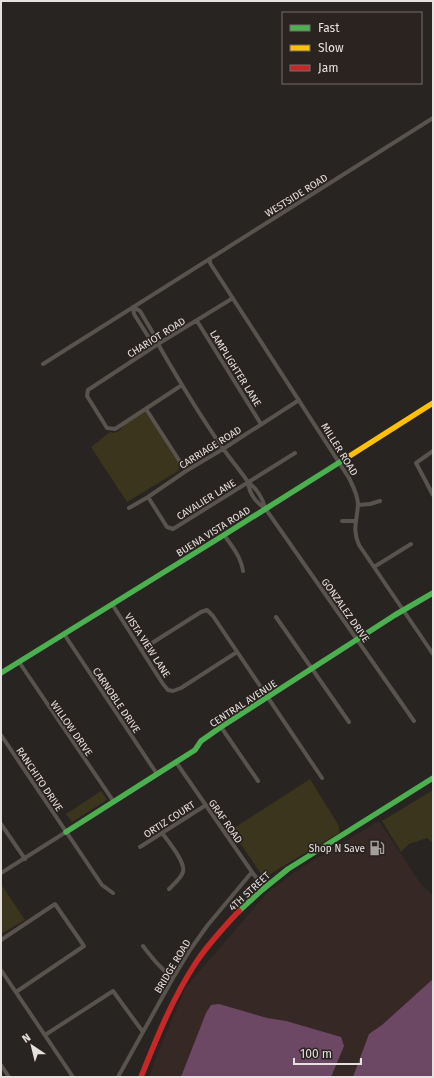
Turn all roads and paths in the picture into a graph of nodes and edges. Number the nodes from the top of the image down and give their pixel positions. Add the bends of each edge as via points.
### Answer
1 (433, 118) edge
2 (210, 260) junction
3 (233, 298) junction
4 (133, 307) junction
5 (196, 321) junction
6 (158, 344) junction
7 (44, 364) dead end
8 (182, 385) junction
9 (299, 400) junction
10 (433, 403) edge
11 (146, 409) junction
12 (261, 424) junction
13 (223, 449) junction
14 (433, 451) edge
15 (295, 453) dead end
16 (340, 462) junction
17 (186, 471) junction
18 (248, 482) junction
19 (433, 495) edge
20 (148, 497) junction
21 (380, 501) dead end
22 (358, 505) junction
23 (129, 508) dead end
24 (266, 508) junction
25 (342, 520) dead end
26 (355, 521) junction
27 (224, 535) junction
28 (411, 544) dead end
29 (374, 567) junction
30 (243, 571) dead end
31 (433, 593) edge
32 (112, 604) junction
33 (404, 610) junction
34 (276, 617) dead end
35 (64, 634) junction
36 (357, 639) junction
37 (141, 650) junction
38 (237, 652) junction
39 (433, 654) edge
40 (18, 662) junction
41 (312, 669) junction
42 (1, 673) edge
43 (267, 697) junction
44 (414, 721) dead end
45 (349, 722) dead end
46 (221, 727) junction
47 (1, 734) edge
48 (176, 762) junction
49 (157, 774) junction
50 (322, 778) dead end
51 (433, 778) edge
52 (258, 781) dead end
53 (114, 802) junction
54 (206, 805) junction
55 (1, 824) edge
56 (66, 832) junction
57 (162, 833) junction
58 (140, 847) dead end
59 (25, 858) junction
60 (252, 872) junction
61 (1, 874) edge
62 (264, 888) junction
63 (170, 889) dead end
64 (113, 893) dead end
65 (1, 940) edge
66 (143, 946) dead end
67 (1, 970) edge
68 (173, 978) junction
69 (16, 992) junction
70 (143, 1032) junction
71 (45, 1035) junction
72 (1, 1065) edge
73 (9, 1077) edge
74 (74, 1077) edge
75 (118, 1077) edge
76 (141, 1077) edge

1 - 2 street, WESTSIDE ROAD
2 - 3 street, MILLER ROAD
2 - 4 street, WESTSIDE ROAD
3 - 5 street, CHARIOT ROAD
3 - 9 street, MILLER ROAD
4 - 6 street, GONZALEZ DRIVE via 134,314 151,341
4 - 7 street, WESTSIDE ROAD
5 - 6 street, CHARIOT ROAD
5 - 12 street, LAMPLIGHTER LANE
6 - 8 street, GONZALEZ DRIVE
6 - 11 street, CHARIOT ROAD via 88,390 87,396 107,428 115,429
8 - 11 street
8 - 13 street, GONZALEZ DRIVE
9 - 12 street, CARRIAGE ROAD
9 - 16 street, MILLER ROAD
10 - 16 street, BUENA VISTA ROAD
11 - 17 street
12 - 13 street, CARRIAGE ROAD
13 - 17 street, CARRIAGE ROAD
13 - 18 street, GONZALEZ DRIVE
14 - 19 street via 416,463
15 - 18 street, CAVALIER LANE
16 - 22 street, MILLER ROAD via 354,486
16 - 24 street, BUENA VISTA ROAD
17 - 20 street, CARRIAGE ROAD
18 - 20 street, CAVALIER LANE via 173,529 167,527
18 - 24 street, GONZALEZ DRIVE
20 - 23 street, CARRIAGE ROAD
21 - 22 street
22 - 26 street, MILLER ROAD
24 - 27 street, BUENA VISTA ROAD
24 - 36 street, GONZALEZ DRIVE
25 - 26 street
26 - 29 street, MILLER ROAD via 357,540
27 - 30 street via 242,562
27 - 32 street, BUENA VISTA ROAD
28 - 29 street
29 - 33 street, MILLER ROAD
31 - 33 street, CENTRAL AVENUE
32 - 35 street, BUENA VISTA ROAD
32 - 37 street, VISTA VIEW LANE
33 - 36 street, CENTRAL AVENUE
33 - 39 street, MILLER ROAD
34 - 41 street
35 - 40 street, BUENA VISTA ROAD
35 - 49 street, CARNOBLE DRIVE
36 - 41 street, CENTRAL AVENUE
36 - 44 street, GONZALEZ DRIVE
37 - 38 street, VISTA VIEW LANE via 163,684 168,690 174,691
37 - 38 street via 208,610
38 - 43 street
40 - 42 street, BUENA VISTA ROAD
40 - 53 street, WILLOW DRIVE
41 - 43 street, CENTRAL AVENUE
41 - 45 street
43 - 46 street, CENTRAL AVENUE
43 - 50 street
46 - 48 street, CENTRAL AVENUE
46 - 52 street
47 - 56 street, RANCHITO DRIVE
48 - 49 street, CENTRAL AVENUE
48 - 54 street, GRAF ROAD
49 - 53 street, CENTRAL AVENUE
51 - 62 street, 4TH STREET via 327,844
53 - 56 street, CENTRAL AVENUE
54 - 57 street, ORTIZ COURT
54 - 60 street, GRAF ROAD
55 - 59 street
56 - 59 street
56 - 64 street, RANCHITO DRIVE via 102,886
57 - 58 street, ORTIZ COURT
57 - 63 street via 184,867 182,874
59 - 61 street
60 - 62 street, GRAF ROAD
60 - 68 street, BRIDGE ROAD via 207,926
62 - 76 street, 4TH STREET via 232,919 194,967 169,1010
65 - 69 street via 55,904 84,946
66 - 68 street via 157,965
67 - 69 street
68 - 70 street, BRIDGE ROAD
69 - 71 street
70 - 71 street via 113,990
70 - 75 street, BRIDGE ROAD
71 - 74 street
72 - 73 street

